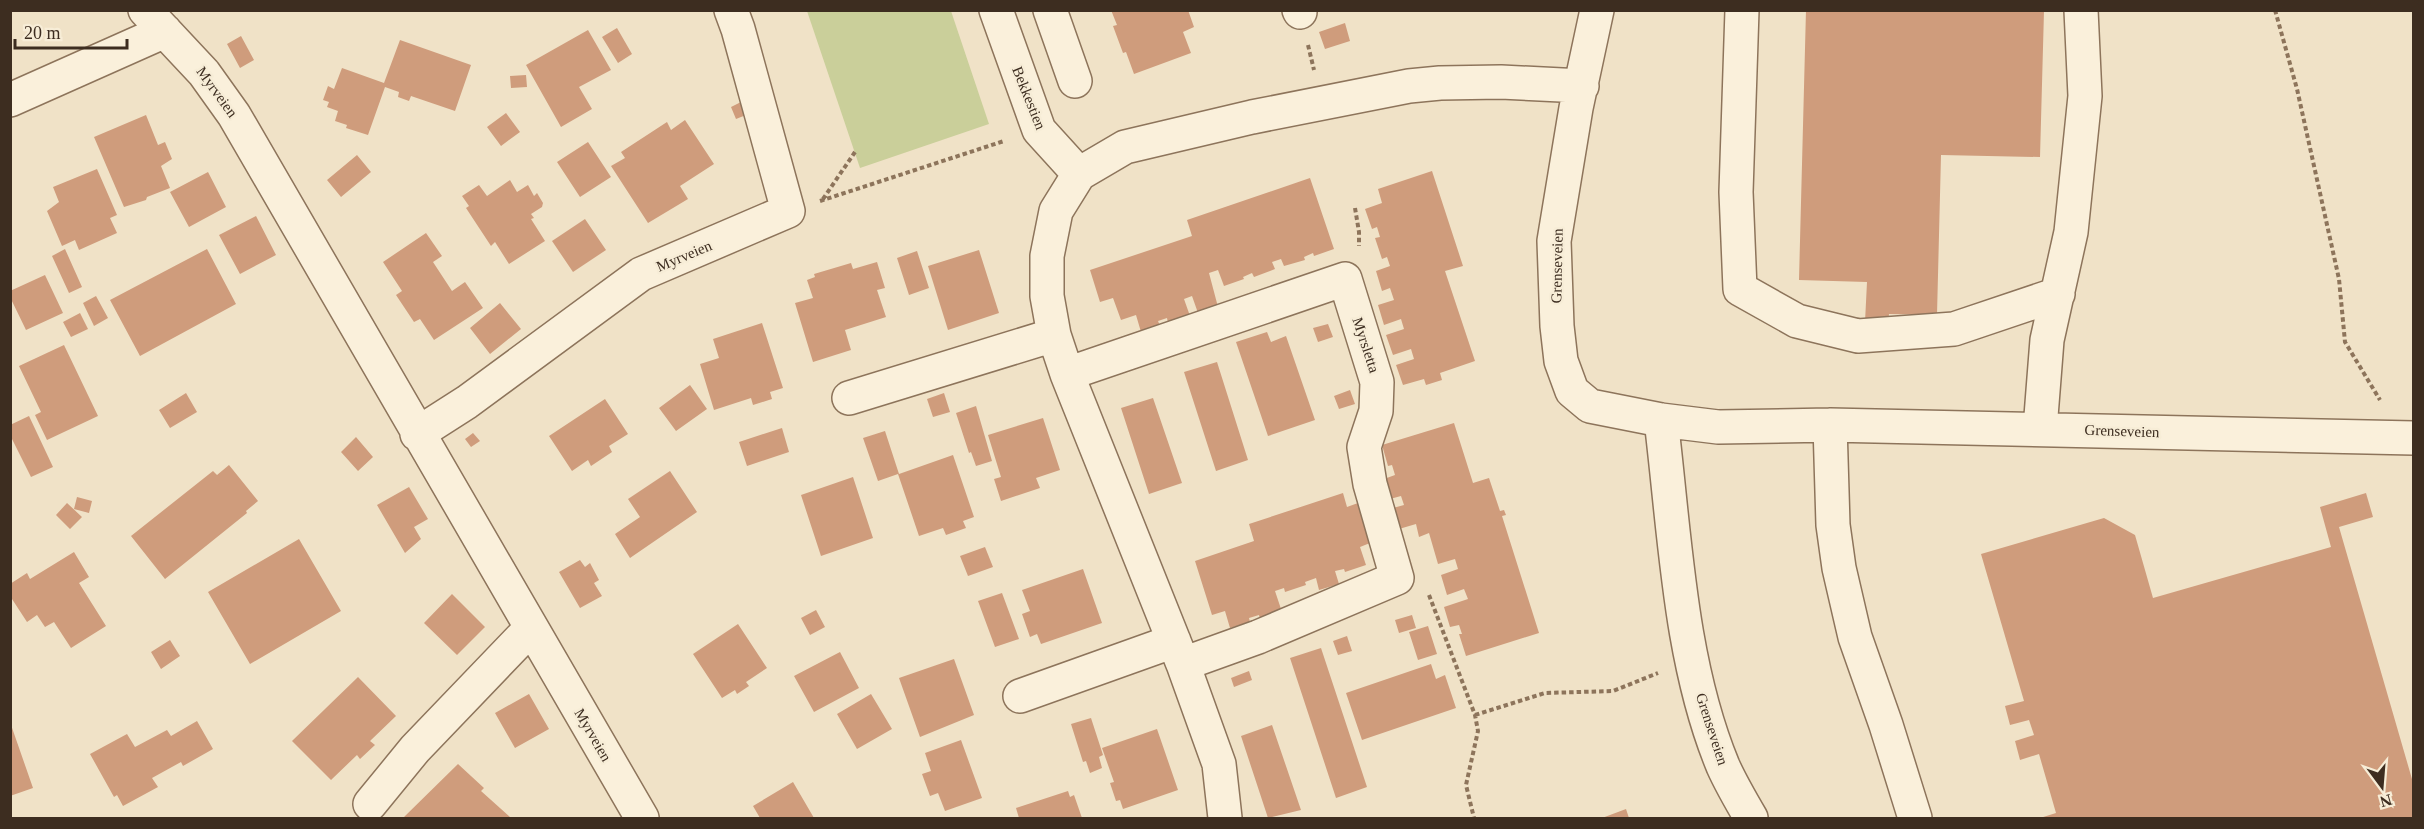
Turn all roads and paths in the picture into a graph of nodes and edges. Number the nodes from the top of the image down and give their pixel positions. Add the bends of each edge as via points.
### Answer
1 (730, 10) edge
2 (996, 10) edge
3 (1050, 10) edge
4 (1597, 10) edge
5 (1742, 10) edge
6 (2080, 10) edge
7 (2275, 10) edge
8 (1299, 11) edge
9 (155, 20) edge
10 (1075, 81) dead end
11 (1582, 86) junction
12 (10, 100) edge
13 (1322, 103) junction
14 (1040, 130) junction
15 (855, 152) dead end
16 (1079, 174) junction
17 (822, 200) junction
18 (788, 211) junction
19 (2058, 294) junction
20 (1054, 335) junction
21 (1067, 374) junction
22 (849, 398) dead end
23 (1661, 420) junction
24 (1830, 425) junction
25 (2040, 429) junction
26 (417, 434) junction
27 (2401, 438) edge
28 (1397, 578) junction
29 (531, 628) junction
30 (1179, 653) junction
31 (1692, 660) junction
32 (1020, 696) dead end
33 (1475, 716) junction
34 (370, 804) dead end
35 (642, 819) edge
36 (1225, 819) edge
37 (1474, 819) edge
38 (1750, 819) edge
39 (1915, 819) edge

1 - 18 street
2 - 14 street, Bekkestien
3 - 10 street
4 - 11 street, Grenseveien
5 - 19 street via 1736,192 1740,289 1797,321 1858,336 1954,329
6 - 19 street via 2085,96 2071,232
7 - 27 path via 2297,89 2339,279 2345,342
8 - 13 path
9 - 12 street
9 - 26 street, Myrveien via 204,73 234,115
11 - 13 street via 1440,82
11 - 23 street, Grenseveien via 1554,241 1561,361 1572,391 1590,406
13 - 16 street via 1125,147
14 - 16 street, Bekkestien
14 - 17 path
15 - 17 path
16 - 20 street via 1056,211 1047,256 1047,296
17 - 18 path
18 - 26 street, Myrveien via 641,274 467,402
19 - 25 street via 2047,340
20 - 21 street
20 - 22 street
21 - 28 street, Myrsletta via 1345,279 1377,382 1376,411 1364,447 1370,484
21 - 30 street
23 - 24 street, Grenseveien via 1718,427
23 - 31 street, Grenseveien
24 - 25 street, Grenseveien
24 - 39 street via 1833,525 1839,568 1855,637
25 - 27 street, Grenseveien
26 - 29 street, Myrveien
28 - 30 street via 1258,637
28 - 33 path via 1417,580 1430,597
29 - 34 street via 415,749
29 - 35 street, Myrveien
30 - 32 street
30 - 36 street via 1219,764
31 - 33 path via 1613,691 1545,693
31 - 38 street, Grenseveien via 1705,717
33 - 37 path via 1478,731 1466,785

